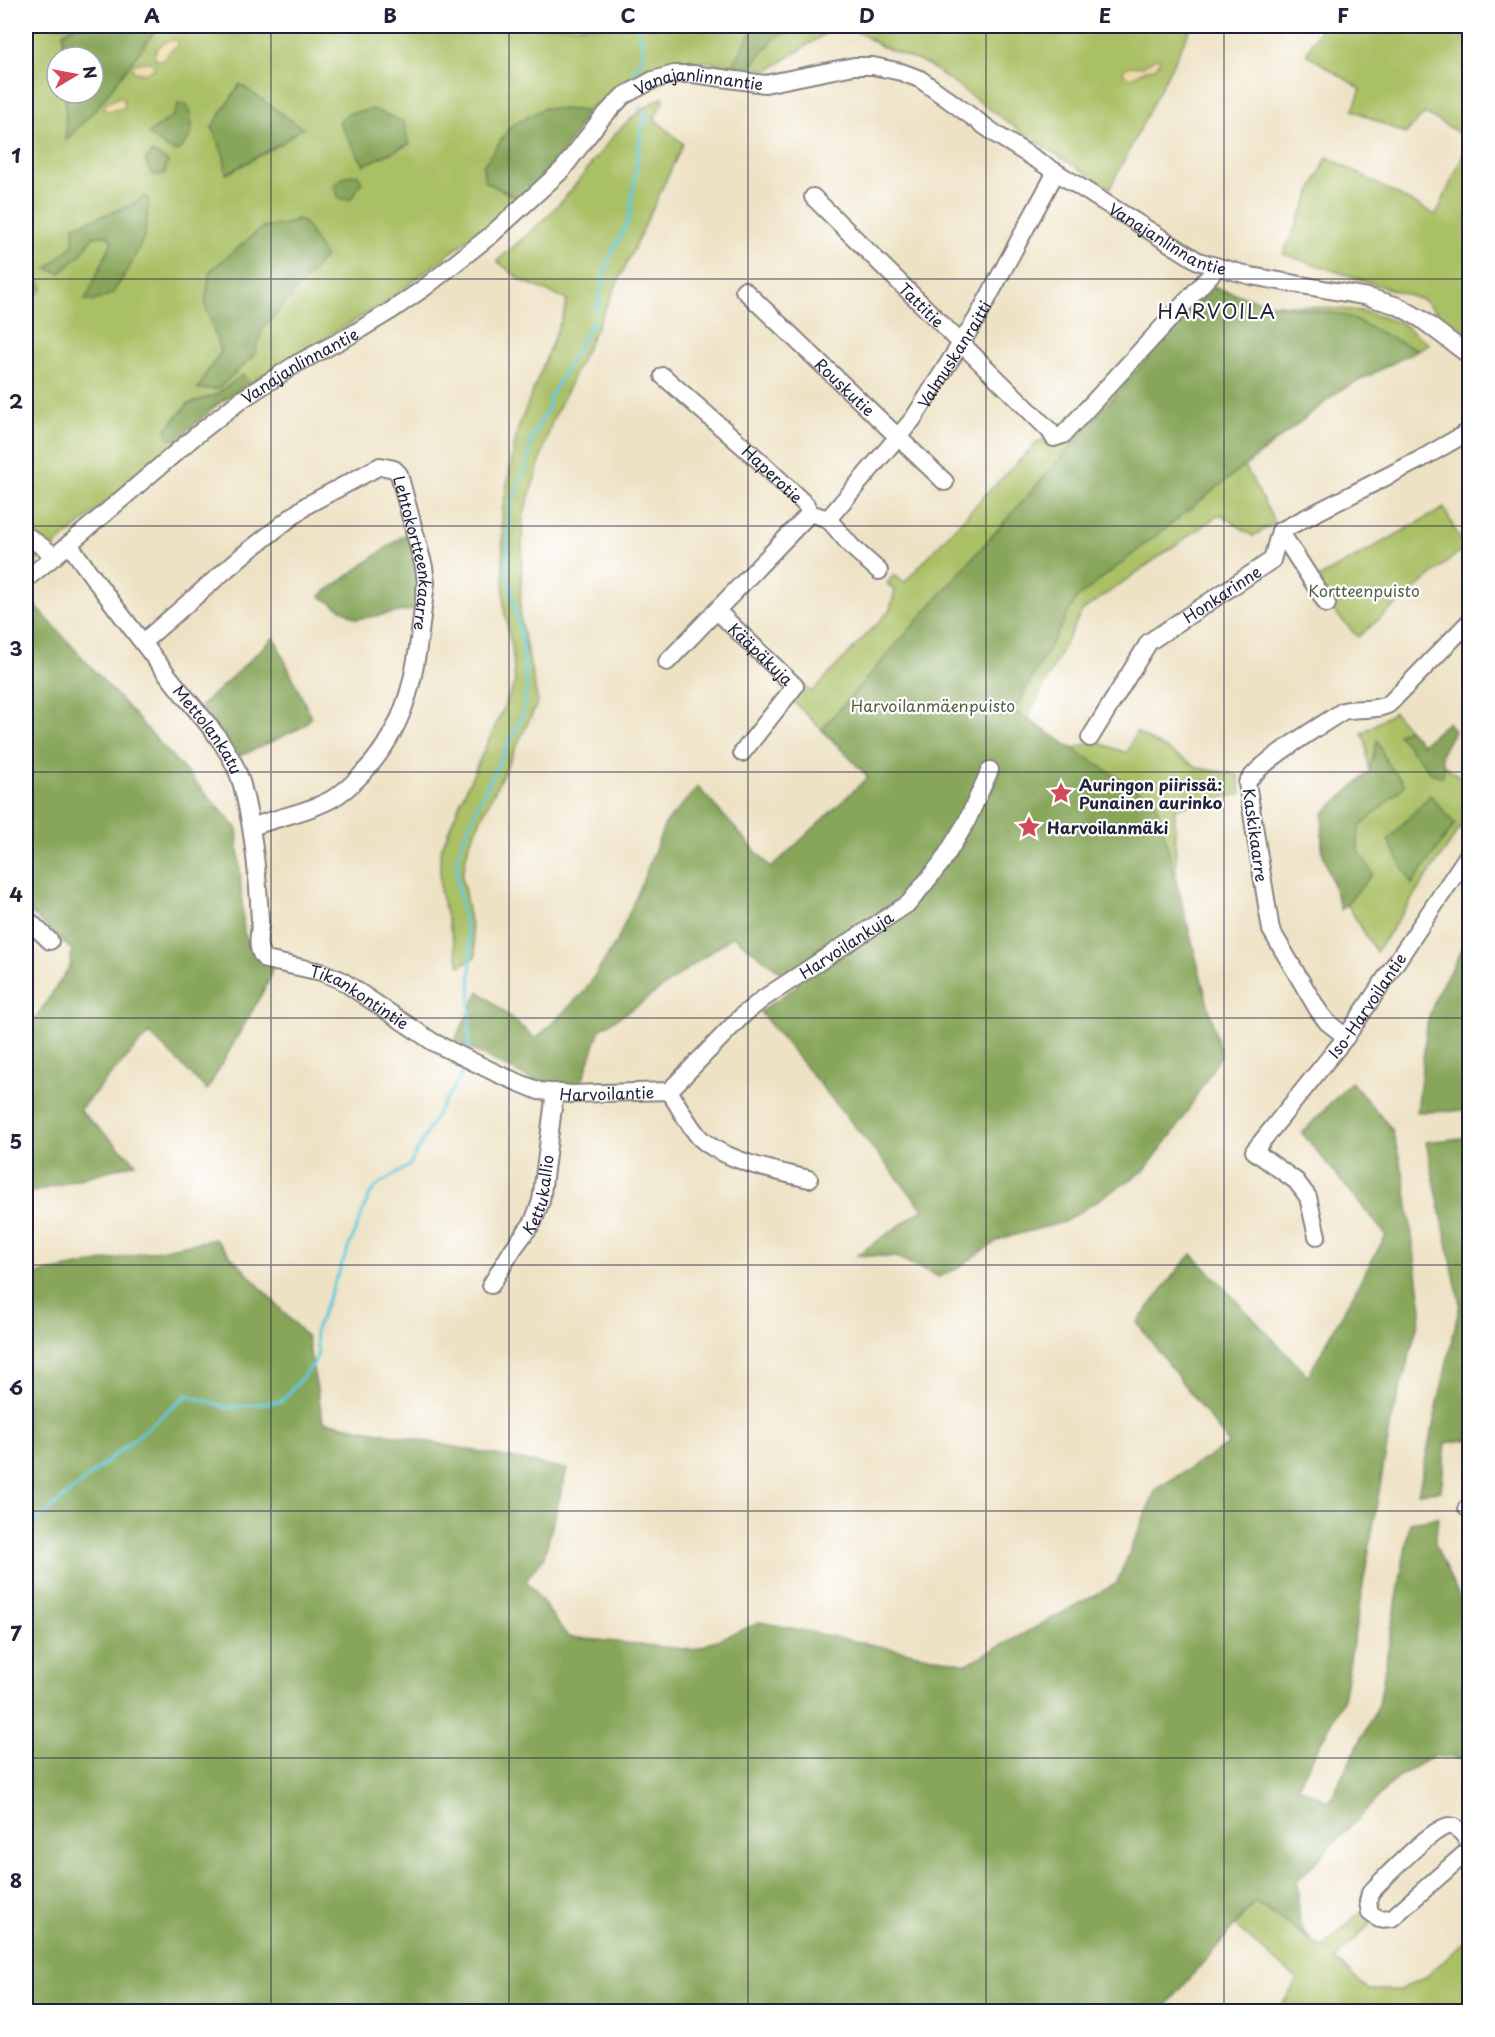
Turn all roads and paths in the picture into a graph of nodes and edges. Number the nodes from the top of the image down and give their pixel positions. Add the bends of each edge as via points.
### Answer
1 (1056, 172) junction
2 (813, 197) dead end
3 (1217, 267) junction
4 (744, 291) dead end
5 (961, 342) junction
6 (1470, 356) edge
7 (663, 376) dead end
8 (1470, 430) edge
9 (898, 437) junction
10 (945, 483) dead end
11 (810, 513) junction
12 (828, 519) junction
13 (1280, 531) junction
14 (26, 535) edge
15 (69, 544) junction
16 (56, 556) junction
17 (879, 571) dead end
18 (26, 579) edge
19 (1327, 604) dead end
20 (718, 612) junction
21 (1470, 621) edge
22 (143, 642) junction
23 (667, 662) dead end
24 (1090, 738) dead end
25 (742, 753) dead end
26 (990, 770) dead end
27 (252, 827) junction
28 (1470, 852) edge
29 (26, 918) edge
30 (50, 941) dead end
31 (260, 953) joint
32 (1346, 1037) junction
33 (452, 1051) joint
34 (669, 1091) junction
35 (555, 1092) junction
36 (809, 1179) dead end
37 (1317, 1236) dead end
38 (492, 1285) dead end
39 (1470, 1843) edge
40 (1470, 1849) edge

1 - 3 street, Vanajanlinnantie via 1178,250
1 - 5 street, Valmuskanraitti
1 - 15 street, Vanajanlinnantie via 920,79 887,68 854,66 765,84 693,74 653,80 623,96 562,170 491,235 392,310 297,363 241,400
2 - 5 street, Tattitie
3 - 5 street, Tattitie via 1063,435 1054,438
3 - 6 street, Vanajanlinnantie via 1398,306
4 - 9 street, Rouskutie
5 - 9 street, Valmuskanraitti
7 - 11 street, Haperotie via 762,463
8 - 13 street
9 - 10 street, Rouskutie
9 - 12 street, Valmuskanraitti
11 - 12 street, Haperotie
11 - 20 street
12 - 17 street via 852,548
13 - 19 street
13 - 24 street, Honkarinne via 1272,560 1149,642
14 - 16 street
15 - 16 street, Vanajanlinnantie
15 - 22 street, Mettolankatu
16 - 18 street, Vanajanlinnantie
20 - 23 street
20 - 25 street, Kääpäkuja via 795,686
21 - 32 street, Kaskikaarre via 1389,704 1383,708 1343,711 1266,763 1247,783 1271,930 1318,1010
22 - 27 street, Mettolankatu via 232,758
22 - 27 street, Lehtokortteenkaarre via 243,555 308,505 380,466 399,474 426,583 411,690 403,715 381,754 336,796
26 - 34 street, Harvoilankuja via 966,823 942,862 909,903 764,998
27 - 31 street, Mettolankatu
28 - 32 street, Iso-Harvoilantie
29 - 30 street
31 - 33 street, Tikankontintie via 272,962 341,980
32 - 37 street, Iso-Harvoilantie via 1254,1151 1296,1181 1308,1197
33 - 35 street, Harvoilantie via 498,1074
34 - 35 street, Harvoilantie
34 - 36 street, Harvoilantie via 700,1137 714,1147 758,1167
35 - 38 street, Kettukallio via 541,1201
39 - 40 street via 1458,1828 1451,1826 1426,1839 1371,1893 1370,1913 1379,1919 1392,1917

